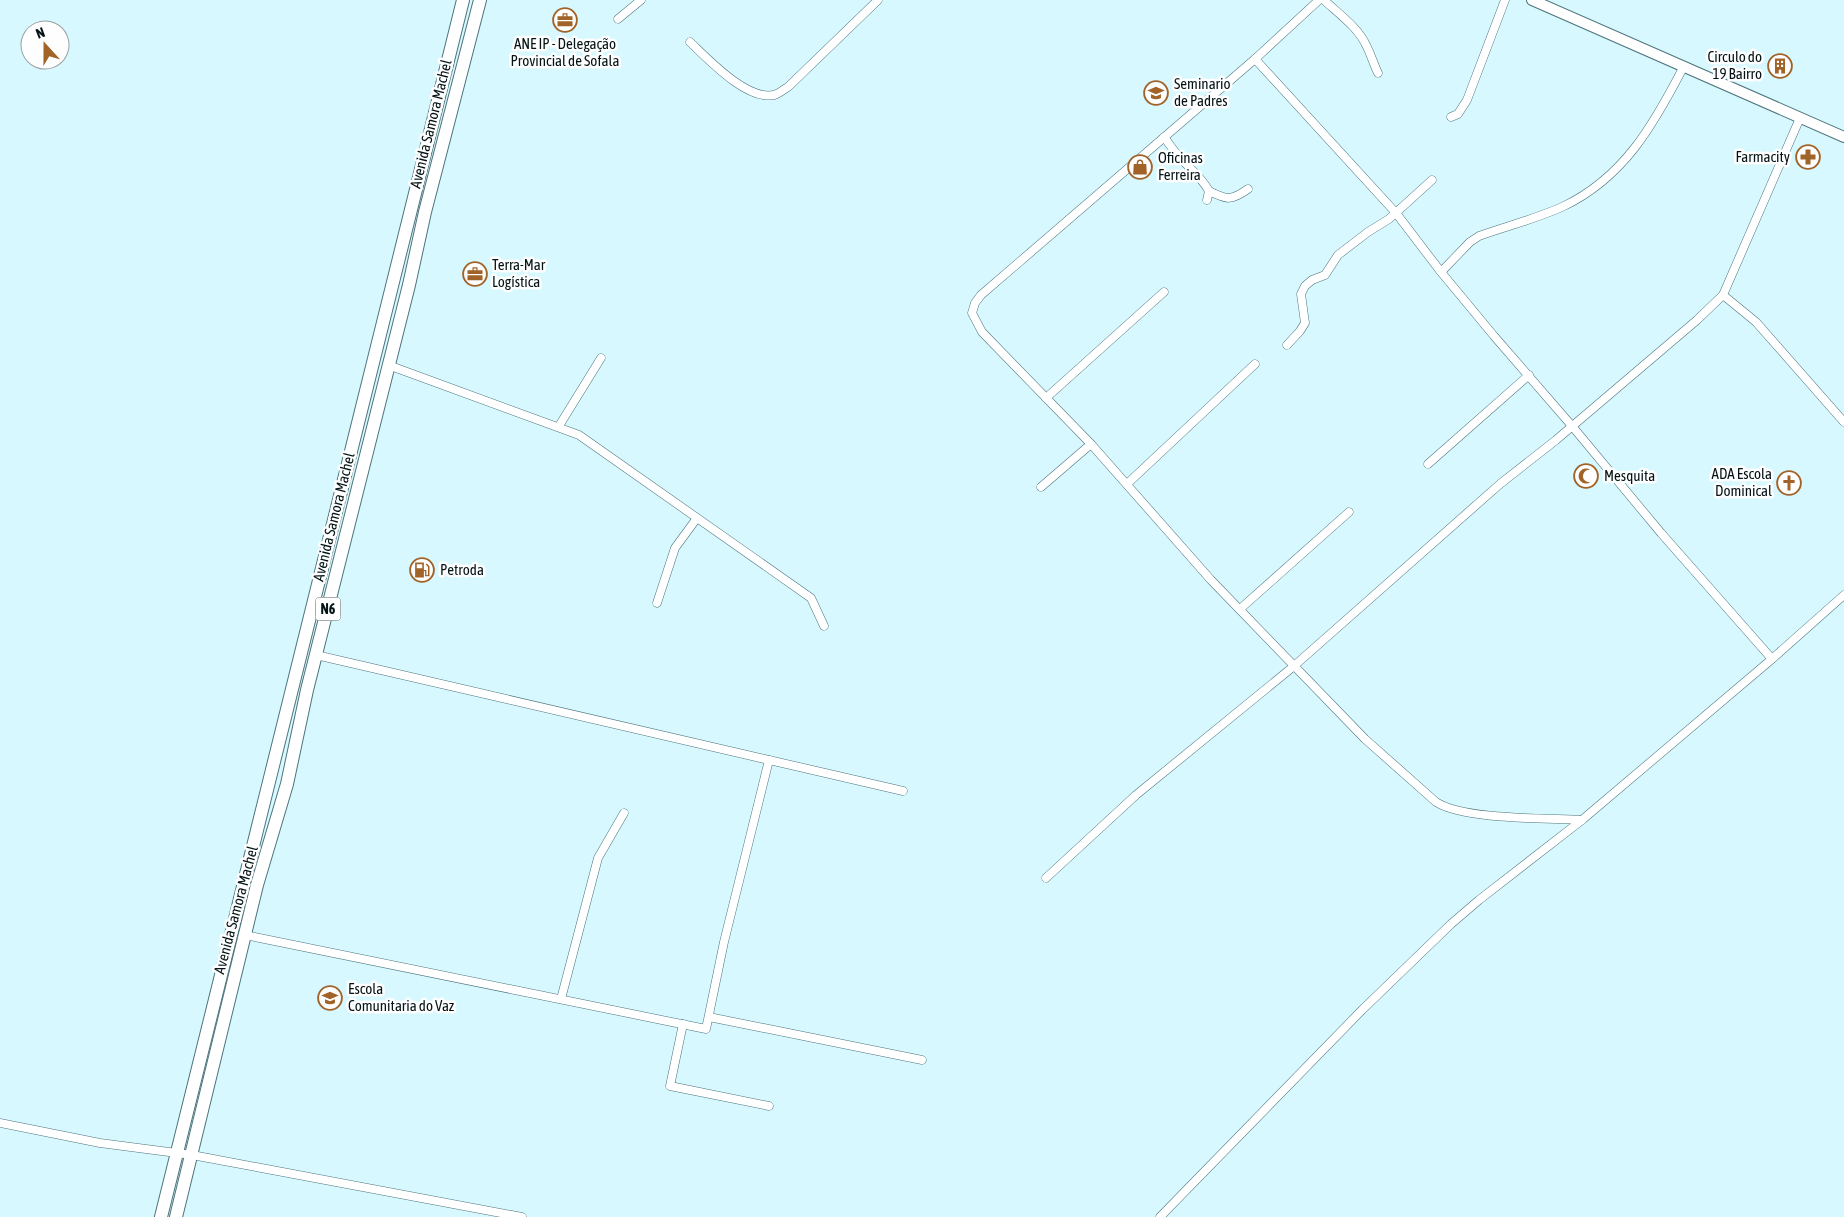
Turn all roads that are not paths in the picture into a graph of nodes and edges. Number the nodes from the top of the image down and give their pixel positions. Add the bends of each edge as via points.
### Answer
1 (463, 0) edge
2 (480, 0) edge
3 (641, 0) edge
4 (878, 0) edge
5 (1319, 0) edge
6 (1324, 0) edge
7 (1506, 0) edge
8 (1532, 0) edge
9 (618, 19) dead end
10 (690, 42) dead end
11 (1255, 60) junction
12 (1684, 66) junction
13 (1378, 73) dead end
14 (1451, 117) dead end
15 (1800, 118) junction
16 (1164, 137) junction
17 (1844, 137) edge
18 (1432, 180) dead end
19 (1248, 189) dead end
20 (1209, 190) junction
21 (1207, 200) dead end
22 (1396, 213) junction
23 (1441, 272) junction
24 (1164, 292) dead end
25 (1723, 295) junction
26 (1287, 345) dead end
27 (601, 358) dead end
28 (1255, 364) dead end
29 (388, 365) junction
30 (1529, 375) junction
31 (1046, 398) junction
32 (1844, 422) edge
33 (559, 426) junction
34 (1572, 426) junction
35 (1091, 444) junction
36 (1428, 464) dead end
37 (1127, 484) junction
38 (1041, 486) dead end
39 (1349, 512) dead end
40 (697, 518) junction
41 (1844, 595) edge
42 (657, 603) dead end
43 (1240, 610) junction
44 (824, 626) dead end
45 (316, 655) junction
46 (1772, 659) junction
47 (1294, 666) junction
48 (769, 760) junction
49 (903, 791) dead end
50 (624, 813) dead end
51 (1582, 820) junction
52 (1046, 878) dead end
53 (245, 935) junction
54 (560, 999) junction
55 (709, 1017) junction
56 (683, 1024) junction
57 (922, 1060) dead end
58 (769, 1106) dead end
59 (0, 1123) edge
60 (177, 1152) junction
61 (192, 1155) junction
62 (161, 1217) edge
63 (176, 1217) edge
64 (522, 1217) edge
65 (1160, 1217) edge

1 - 60 highway, Avenida Samora Machel / N6
2 - 29 highway, Avenida Samora Machel / N6
3 - 9 street
4 - 10 street via 788,87 774,95 743,89
5 - 11 street
6 - 13 street via 1360,36
7 - 14 street via 1467,100 1458,114
8 - 12 main road
11 - 16 street
11 - 22 street
12 - 15 main road
12 - 23 street via 1646,134 1602,183 1562,207 1479,236
15 - 17 main road
15 - 25 street
16 - 20 street
16 - 31 street via 981,294 975,303 972,313 982,332
18 - 22 street
19 - 20 street via 1236,198
20 - 21 street
22 - 23 street
22 - 26 street via 1338,255 1325,275 1305,286 1301,294 1305,323
23 - 30 street
24 - 31 street
25 - 32 street via 1756,322
25 - 34 street
27 - 33 street
28 - 37 street
29 - 33 street
29 - 45 highway, Avenida Samora Machel / N6
30 - 34 street
30 - 36 street
31 - 35 street
33 - 40 street via 579,435
34 - 46 street
34 - 47 street via 1500,484
35 - 37 street
35 - 38 street
37 - 43 street
39 - 43 street
40 - 42 street via 675,548
40 - 44 street via 811,598
41 - 46 street
43 - 47 street
45 - 48 street
45 - 53 highway, Avenida Samora Machel / N6 via 287,784
46 - 51 street
47 - 51 street via 1365,739 1441,805 1513,817
47 - 52 street via 1136,796
48 - 49 street
48 - 55 street
50 - 54 street via 598,858
51 - 65 street via 1479,900 1422,951
53 - 54 street
53 - 61 highway, Avenida Samora Machel / N6
54 - 56 street
55 - 56 street via 706,1029
55 - 57 street
56 - 58 street via 670,1086
59 - 60 street via 100,1143
60 - 61 street
60 - 62 highway, Avenida Samora Machel / N6
61 - 63 highway, Avenida Samora Machel / N6
61 - 64 street

